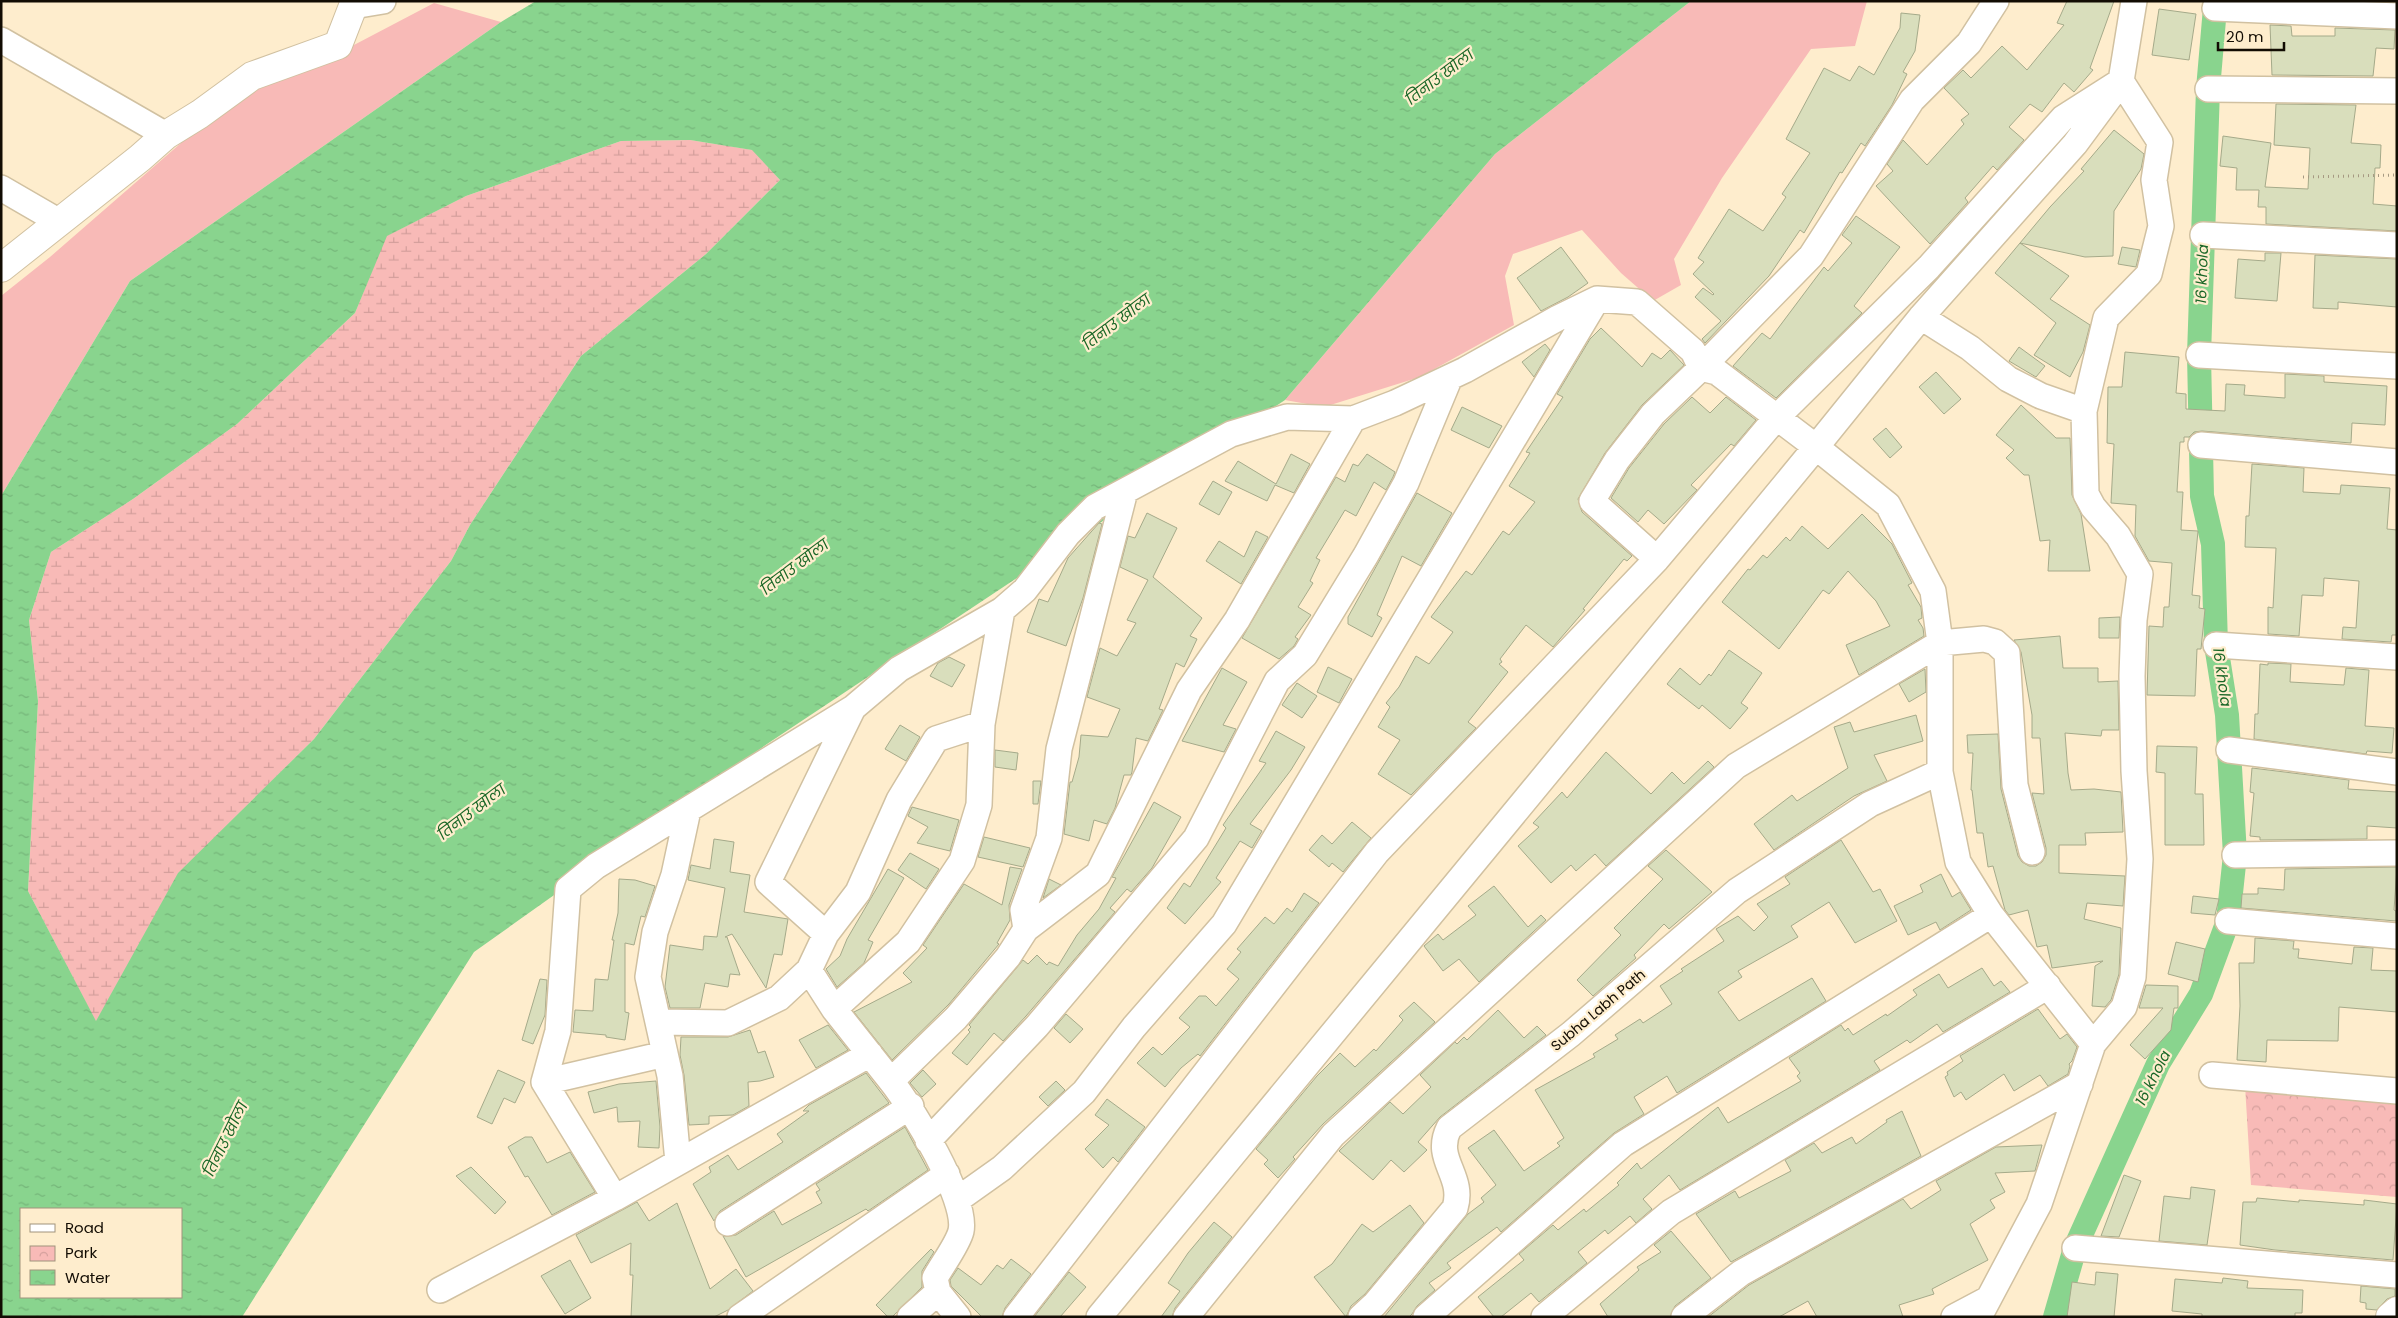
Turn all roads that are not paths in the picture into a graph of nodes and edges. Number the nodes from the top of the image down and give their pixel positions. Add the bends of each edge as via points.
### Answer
1 (383, 1) edge
2 (1996, 1) edge
3 (2134, 1) edge
4 (354, 4) edge
5 (2215, 8) dead end
6 (2397, 16) edge
7 (1, 40) edge
8 (2121, 81) junction
9 (2208, 89) dead end
10 (2397, 91) edge
11 (166, 135) junction
12 (1, 188) edge
13 (58, 221) junction
14 (2203, 235) dead end
15 (2397, 245) edge
16 (1, 268) edge
17 (1597, 299) junction
18 (1921, 317) junction
19 (2199, 355) dead end
20 (2397, 366) edge
21 (1701, 368) junction
22 (1450, 377) junction
23 (2084, 411) junction
24 (1776, 418) junction
25 (1352, 419) junction
26 (2201, 445) dead end
27 (1816, 447) junction
28 (2397, 462) edge
29 (1125, 491) junction
30 (1657, 559) junction
31 (1002, 610) junction
32 (1940, 643) junction
33 (2216, 645) dead end
34 (2397, 657) edge
35 (853, 708) junction
36 (982, 724) junction
37 (2229, 750) dead end
38 (1940, 772) junction
39 (2397, 772) edge
40 (688, 810) junction
41 (2032, 852) dead end
42 (2397, 853) edge
43 (2235, 855) dead end
44 (1991, 915) junction
45 (2228, 921) dead end
46 (1026, 929) junction
47 (826, 934) junction
48 (2397, 936) edge
49 (809, 970) junction
50 (2048, 986) junction
51 (834, 1009) junction
52 (658, 1022) junction
53 (2094, 1044) junction
54 (665, 1054) junction
55 (870, 1054) junction
56 (2212, 1075) dead end
57 (891, 1080) junction
58 (544, 1082) junction
59 (2080, 1084) junction
60 (2397, 1091) edge
61 (911, 1106) junction
62 (928, 1140) junction
63 (678, 1162) junction
64 (947, 1174) junction
65 (615, 1198) junction
66 (957, 1200) junction
67 (728, 1223) dead end
68 (2075, 1248) dead end
69 (2397, 1275) edge
70 (440, 1290) dead end
71 (938, 1292) junction
72 (1984, 1308) edge
73 (2397, 1311) edge
74 (740, 1317) edge
75 (910, 1317) edge
76 (958, 1317) edge
77 (1016, 1317) edge
78 (1099, 1317) edge
79 (1186, 1317) edge
80 (1362, 1317) edge
81 (1426, 1317) edge
82 (1544, 1317) edge
83 (1684, 1317) edge
84 (1954, 1317) edge
85 (2390, 1317) edge

1 - 4 street
2 - 21 street via 1969,43 1912,100 1811,256
3 - 8 street
4 - 11 main road via 338,45 252,76
5 - 6 street
7 - 11 street
8 - 18 street via 2075,144
8 - 23 street via 2160,142 2154,180 2161,226 2149,274 2106,318
8 - 24 street via 2063,118 1929,267
9 - 10 street
11 - 13 main road
12 - 13 street
13 - 16 main road
14 - 15 street
17 - 21 street via 1637,302 1693,351
17 - 22 street
17 - 66 street via 1224,924 1134,1028 1084,1092 1002,1168
18 - 23 street via 1970,348 2008,379 2041,396
18 - 27 street
19 - 20 street
21 - 24 street via 1717,372
21 - 30 street via 1653,414 1617,460 1592,501
22 - 25 street
22 - 62 street via 1406,483 1305,655 1277,681 1196,838 1037,1026
23 - 53 street via 2086,494 2118,536 2140,574 2132,676 2140,859 2133,977 2124,1007
24 - 27 street
24 - 30 street
25 - 29 street via 1287,417 1231,434
25 - 46 street via 1237,620 1189,690 1098,874
26 - 28 street
27 - 32 street via 1888,505 1933,591
27 - 78 street
29 - 31 street via 1095,507 1068,534 1025,590
29 - 46 street via 1058,749 1049,838 1023,910
30 - 77 street via 1377,852
31 - 35 street via 900,669
31 - 36 street
32 - 38 street
32 - 41 street via 1984,639 1996,642 2007,653 2015,785
32 - 79 street via 1736,766 1334,1135
33 - 34 street
35 - 40 street
35 - 47 street via 768,882
36 - 47 street via 936,739 899,800 858,892
36 - 51 street via 979,804 962,861 908,942
37 - 39 street
38 - 44 street via 1958,862
38 - 80 street, Subha Labh Path via 1870,804 1737,891 1571,1034 1449,1128 1443,1140 1458,1189 1455,1208
40 - 52 street via 674,875 655,932 648,977
40 - 58 street via 596,866 568,890 558,1031
42 - 43 street
44 - 50 street
44 - 81 street via 1623,1144
45 - 48 street
46 - 57 street via 1008,957 956,1018
47 - 49 street
49 - 51 street
49 - 52 street via 779,998 728,1023
50 - 53 street
50 - 82 street via 1671,1212
51 - 55 street
52 - 54 street
53 - 59 street
54 - 58 street
54 - 63 street
55 - 57 street
55 - 63 street
56 - 60 street
57 - 61 street
58 - 65 street
59 - 72 street via 2039,1204
59 - 83 street via 1741,1273
61 - 62 street
61 - 67 street
62 - 64 street
63 - 65 street
64 - 66 street
64 - 74 street
65 - 70 street
66 - 71 street via 961,1230 935,1278
68 - 69 street
71 - 75 street
71 - 76 street
72 - 84 street
73 - 85 main road

